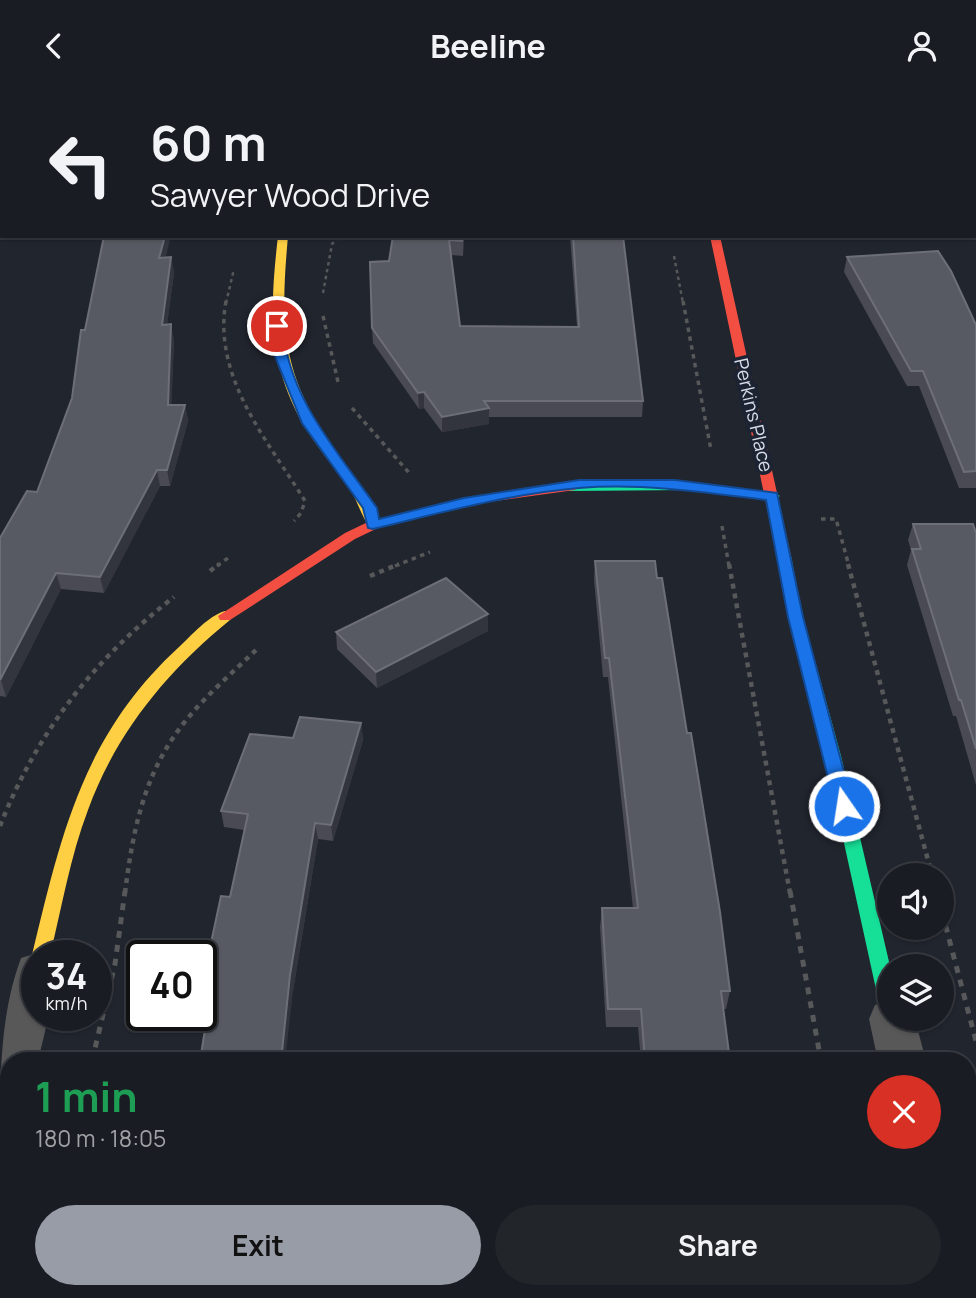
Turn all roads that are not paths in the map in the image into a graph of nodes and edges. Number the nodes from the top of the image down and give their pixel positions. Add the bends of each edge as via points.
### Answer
1 (283, 238) edge
2 (715, 238) edge
3 (772, 496) junction
4 (373, 525) junction
5 (45, 940) edge
6 (878, 954) edge
7 (22, 1031) edge
8 (895, 1031) edge
9 (16, 1052) edge
10 (900, 1052) edge

1 - 4 street via 276,302 278,349 309,423 370,508
2 - 3 street, Perkins Place
3 - 4 street via 675,484 579,484 464,502
3 - 6 street, Perkins Place via 796,617
4 - 5 street via 238,606 186,648 140,698 96,769 76,819
7 - 9 street
8 - 10 street

